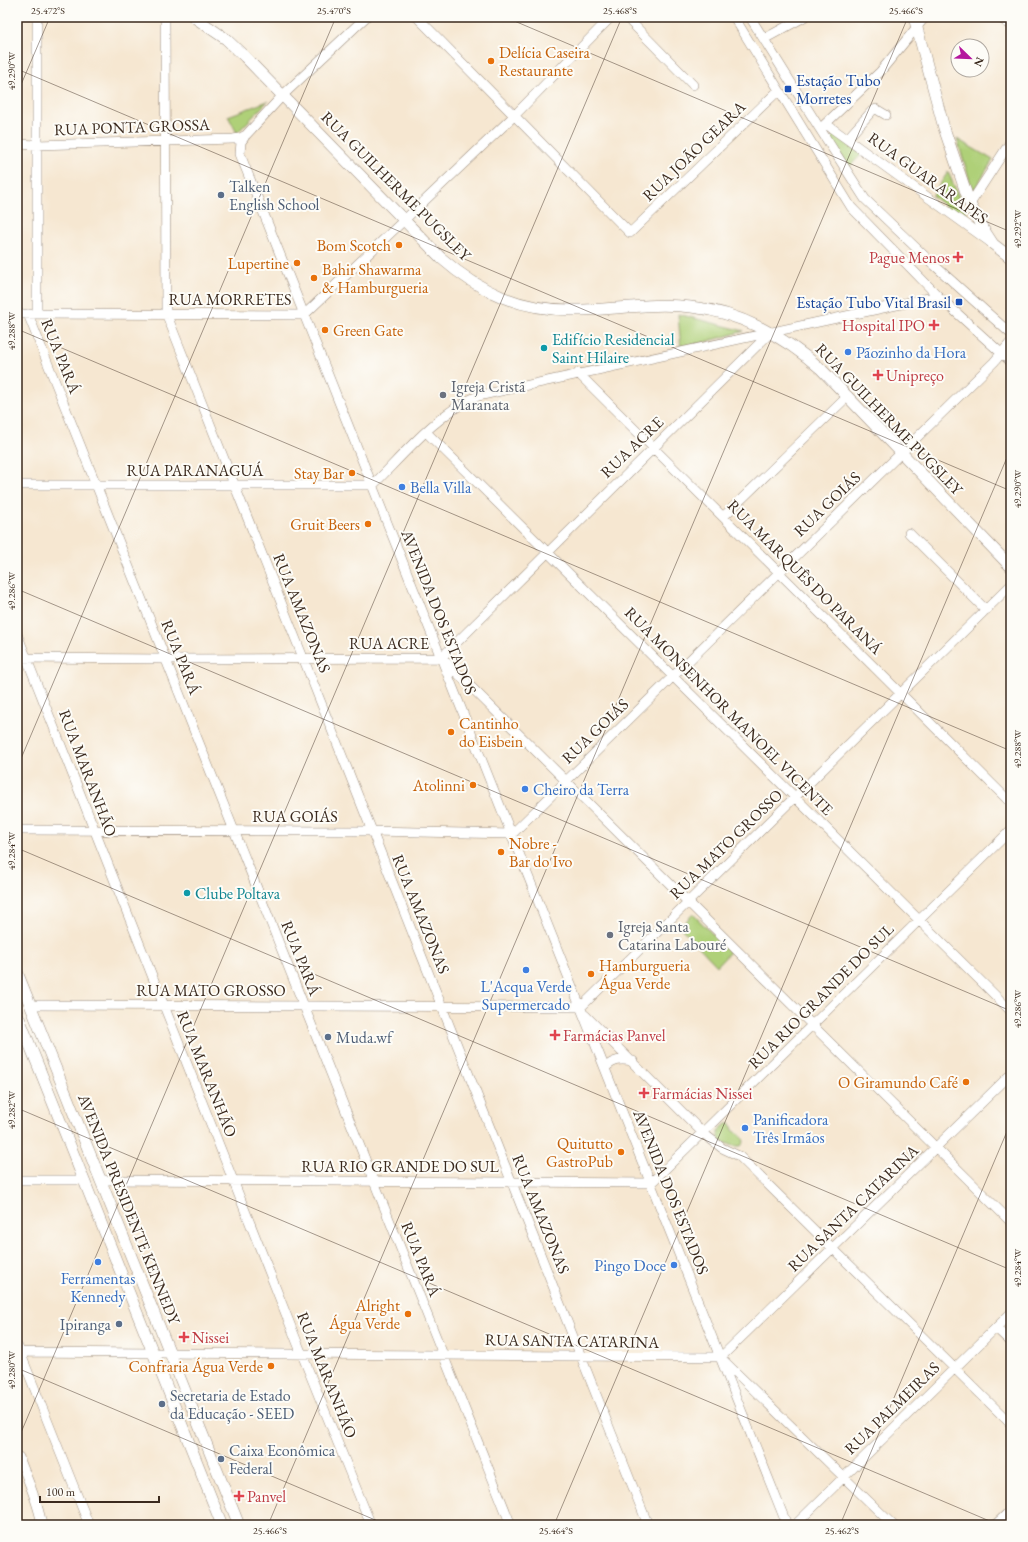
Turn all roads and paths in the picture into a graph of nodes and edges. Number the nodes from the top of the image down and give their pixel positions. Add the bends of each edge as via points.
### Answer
1 (37, 17) edge
2 (165, 17) edge
3 (194, 17) edge
4 (366, 17) edge
5 (417, 17) edge
6 (610, 17) edge
7 (626, 17) edge
8 (734, 17) edge
9 (750, 17) edge
10 (804, 17) edge
11 (924, 17) edge
12 (999, 17) edge
13 (916, 22) edge
14 (1011, 25) edge
15 (764, 39) junction
16 (694, 85) dead end
17 (778, 90) junction
18 (283, 95) junction
19 (886, 114) dead end
20 (515, 115) junction
21 (823, 126) junction
22 (246, 135) junction
23 (847, 139) junction
24 (1011, 141) edge
25 (165, 142) junction
26 (17, 144) edge
27 (37, 145) junction
28 (970, 204) junction
29 (404, 220) junction
30 (993, 244) junction
31 (1011, 258) edge
32 (938, 296) junction
33 (166, 313) junction
34 (17, 314) edge
35 (33, 314) junction
36 (304, 314) junction
37 (771, 332) junction
38 (1011, 334) edge
39 (1011, 342) edge
40 (1002, 354) junction
41 (1011, 362) edge
42 (578, 373) junction
43 (848, 396) junction
44 (426, 432) junction
45 (653, 448) junction
46 (901, 452) junction
47 (17, 485) edge
48 (97, 485) junction
49 (235, 485) junction
50 (373, 486) junction
51 (723, 517) junction
52 (909, 533) dead end
53 (547, 552) junction
54 (1011, 567) edge
55 (779, 572) junction
56 (1011, 586) edge
57 (986, 610) junction
58 (17, 634) edge
59 (17, 658) edge
60 (27, 658) junction
61 (304, 658) junction
62 (441, 658) junction
63 (166, 659) junction
64 (672, 676) junction
65 (901, 694) junction
66 (565, 780) junction
67 (795, 797) junction
68 (1011, 803) edge
69 (17, 830) edge
70 (94, 830) junction
71 (1011, 830) edge
72 (234, 831) junction
73 (372, 831) junction
74 (512, 834) junction
75 (688, 902) junction
76 (919, 920) junction
77 (17, 972) edge
78 (30, 1005) junction
79 (164, 1005) junction
80 (304, 1006) junction
81 (442, 1006) junction
82 (582, 1010) junction
83 (1011, 1010) edge
84 (17, 1013) edge
85 (812, 1025) junction
86 (633, 1062) junction
87 (605, 1068) junction
88 (1011, 1074) edge
89 (703, 1133) junction
90 (936, 1147) junction
91 (17, 1180) edge
92 (84, 1180) junction
93 (101, 1180) junction
94 (233, 1181) junction
95 (512, 1181) junction
96 (374, 1182) junction
97 (651, 1183) junction
98 (1011, 1222) edge
99 (833, 1248) junction
100 (1011, 1313) edge
101 (996, 1328) junction
102 (1011, 1342) edge
103 (18, 1350) edge
104 (153, 1353) junction
105 (170, 1353) junction
106 (302, 1354) junction
107 (444, 1355) junction
108 (582, 1356) junction
109 (721, 1357) junction
110 (954, 1368) junction
111 (1011, 1424) edge
112 (205, 1441) junction
113 (190, 1444) junction
114 (19, 1457) dead end
115 (844, 1476) junction
116 (1011, 1510) edge
117 (42, 1525) edge
118 (89, 1525) edge
119 (222, 1525) edge
120 (239, 1525) edge
121 (371, 1525) edge
122 (511, 1525) edge
123 (648, 1525) edge
124 (788, 1525) edge
125 (795, 1525) edge
126 (893, 1525) edge
127 (995, 1525) edge

1 - 27 street, RUA PARÁ
2 - 25 street
3 - 18 main road, RUA GUILHERME PUGSLEY via 226,39
4 - 18 street
5 - 20 street
6 - 20 street, RUA MORRETES
7 - 16 street
8 - 17 street
9 - 15 street
10 - 15 street
11 - 13 street
12 - 14 street
13 - 21 street via 880,72
13 - 28 main road via 944,128
15 - 21 street
17 - 20 street, RUA JOÃO GEARA via 630,233
17 - 32 street via 851,208
18 - 22 street
18 - 29 main road, RUA GUILHERME PUGSLEY
19 - 23 street via 876,109 872,111
20 - 29 street, RUA MORRETES
21 - 23 street, RUA GUARARAPES
21 - 38 street via 865,199 921,254
22 - 25 street, RUA PONTA GROSSA via 236,139
22 - 36 street, AVENIDA DOS ESTADOS via 240,146 240,154
23 - 30 street, RUA GUARARAPES
24 - 28 street
25 - 27 street, RUA PONTA GROSSA
25 - 33 street
26 - 27 street, RUA PONTA GROSSA
27 - 35 street, RUA PARÁ
28 - 30 main road
29 - 36 street, RUA MORRETES
29 - 37 main road, RUA GUILHERME PUGSLEY via 441,258 466,278 486,291 518,302 555,310 659,305 693,307 727,315
30 - 31 main road, RUA GUARARAPES
32 - 37 street
32 - 40 street
33 - 35 street, RUA MORRETES
33 - 36 street, RUA MORRETES
33 - 49 street, RUA AMAZONAS
34 - 35 street, RUA MORRETES
35 - 48 street, RUA PARÁ
36 - 50 street, AVENIDA DOS ESTADOS
37 - 42 street
37 - 43 main road, RUA GUILHERME PUGSLEY via 811,360
37 - 45 street, RUA ACRE
39 - 40 street, RUA GOIÁS
40 - 41 street
40 - 46 street, RUA GOIÁS
42 - 44 street via 478,396 458,405
42 - 45 street, RUA MARQUÊS DO PARANÁ
43 - 46 main road, RUA GUILHERME PUGSLEY
43 - 51 street
44 - 50 street
44 - 53 street, RUA MONSENHOR MANOEL VICENTE
45 - 51 street, RUA MARQUÊS DO PARANÁ
45 - 53 street, RUA ACRE
46 - 54 main road, RUA GUILHERME PUGSLEY
46 - 55 street, RUA GOIÁS
47 - 48 street, RUA PARANAGUÁ
48 - 49 street, RUA PARANAGUÁ
48 - 63 street, RUA PARÁ
49 - 50 street, RUA PARANAGUÁ
49 - 61 street, RUA AMAZONAS
50 - 62 street, AVENIDA DOS ESTADOS
51 - 55 street, RUA MARQUÊS DO PARANÁ
52 - 57 street
53 - 62 street, RUA ACRE
53 - 64 street, RUA MONSENHOR MANOEL VICENTE
55 - 64 street, RUA GOIÁS
55 - 65 street, RUA MARQUÊS DO PARANÁ
56 - 57 street, RUA MATO GROSSO
57 - 65 street, RUA MATO GROSSO
58 - 60 street, RUA MARANHÃO
59 - 60 street, RUA ACRE
60 - 63 street, RUA ACRE
60 - 70 street, RUA MARANHÃO
61 - 62 street, RUA ACRE
61 - 63 street, RUA ACRE
61 - 73 street, RUA AMAZONAS
62 - 66 street
62 - 74 street, AVENIDA DOS ESTADOS
63 - 72 street, RUA PARÁ
64 - 66 street, RUA GOIÁS
64 - 67 street, RUA MONSENHOR MANOEL VICENTE
65 - 67 street, RUA MATO GROSSO
65 - 68 street, RUA MARQUÊS DO PARANÁ
66 - 74 street, RUA GOIÁS
66 - 75 street
67 - 75 street, RUA MATO GROSSO
67 - 76 street, RUA MONSENHOR MANOEL VICENTE
69 - 70 street, RUA GOIÁS
70 - 72 street, RUA GOIÁS
70 - 79 street, RUA MARANHÃO
71 - 76 street, RUA RIO GRANDE DO SUL
72 - 73 street, RUA GOIÁS
72 - 80 street, RUA PARÁ
73 - 74 street, RUA GOIÁS
73 - 81 street, RUA AMAZONAS
74 - 82 street, AVENIDA DOS ESTADOS
75 - 82 street, RUA MATO GROSSO
75 - 85 street
76 - 83 street, RUA MONSENHOR MANOEL VICENTE
76 - 85 street, RUA RIO GRANDE DO SUL
77 - 78 main road, AVENIDA PRESIDENTE KENNEDY
78 - 79 street, RUA MATO GROSSO
78 - 93 main road, AVENIDA PRESIDENTE KENNEDY
79 - 80 street, RUA MATO GROSSO
79 - 94 street, RUA MARANHÃO
80 - 81 street, RUA MATO GROSSO
80 - 96 street, RUA PARÁ
81 - 82 street, RUA MATO GROSSO
81 - 95 street, RUA AMAZONAS
82 - 86 street
82 - 87 street, AVENIDA DOS ESTADOS
84 - 92 main road, AVENIDA PRESIDENTE KENNEDY
85 - 89 street, RUA RIO GRANDE DO SUL
85 - 90 street
86 - 87 street via 617,1059
86 - 89 street
87 - 97 street, AVENIDA DOS ESTADOS
88 - 90 street, RUA SANTA CATARINA
89 - 97 street, RUA RIO GRANDE DO SUL
89 - 99 street via 722,1148 739,1156
90 - 98 street
90 - 99 street, RUA SANTA CATARINA
91 - 92 street
92 - 104 main road, AVENIDA PRESIDENTE KENNEDY
93 - 94 street, RUA RIO GRANDE DO SUL
93 - 105 main road, AVENIDA PRESIDENTE KENNEDY
94 - 96 street, RUA RIO GRANDE DO SUL
94 - 106 street, RUA MARANHÃO
95 - 96 street, RUA RIO GRANDE DO SUL
95 - 97 street, RUA RIO GRANDE DO SUL
95 - 108 street, RUA AMAZONAS
96 - 107 street, RUA PARÁ
97 - 109 street, AVENIDA DOS ESTADOS
99 - 109 street, RUA SANTA CATARINA
99 - 110 street
100 - 101 street, RUA PALMEIRAS
101 - 102 street
101 - 110 street, RUA PALMEIRAS
103 - 104 street, RUA SANTA CATARINA
103 - 118 street
104 - 105 street, RUA SANTA CATARINA
104 - 113 main road, AVENIDA PRESIDENTE KENNEDY
105 - 106 street, RUA SANTA CATARINA
105 - 112 main road, AVENIDA PRESIDENTE KENNEDY
106 - 107 street, RUA SANTA CATARINA
106 - 121 street, RUA MARANHÃO
107 - 108 street, RUA SANTA CATARINA
107 - 122 street, RUA PARÁ
108 - 109 street, RUA SANTA CATARINA
108 - 123 street, RUA AMAZONAS
109 - 115 street
109 - 124 street, AVENIDA DOS ESTADOS
110 - 111 street
110 - 115 street, RUA PALMEIRAS
112 - 113 main road via 203,1447 198,1449
112 - 120 main road, AVENIDA PRESIDENTE KENNEDY
113 - 119 main road, AVENIDA PRESIDENTE KENNEDY
114 - 117 street
115 - 125 street, RUA PALMEIRAS
115 - 126 street
116 - 127 street

